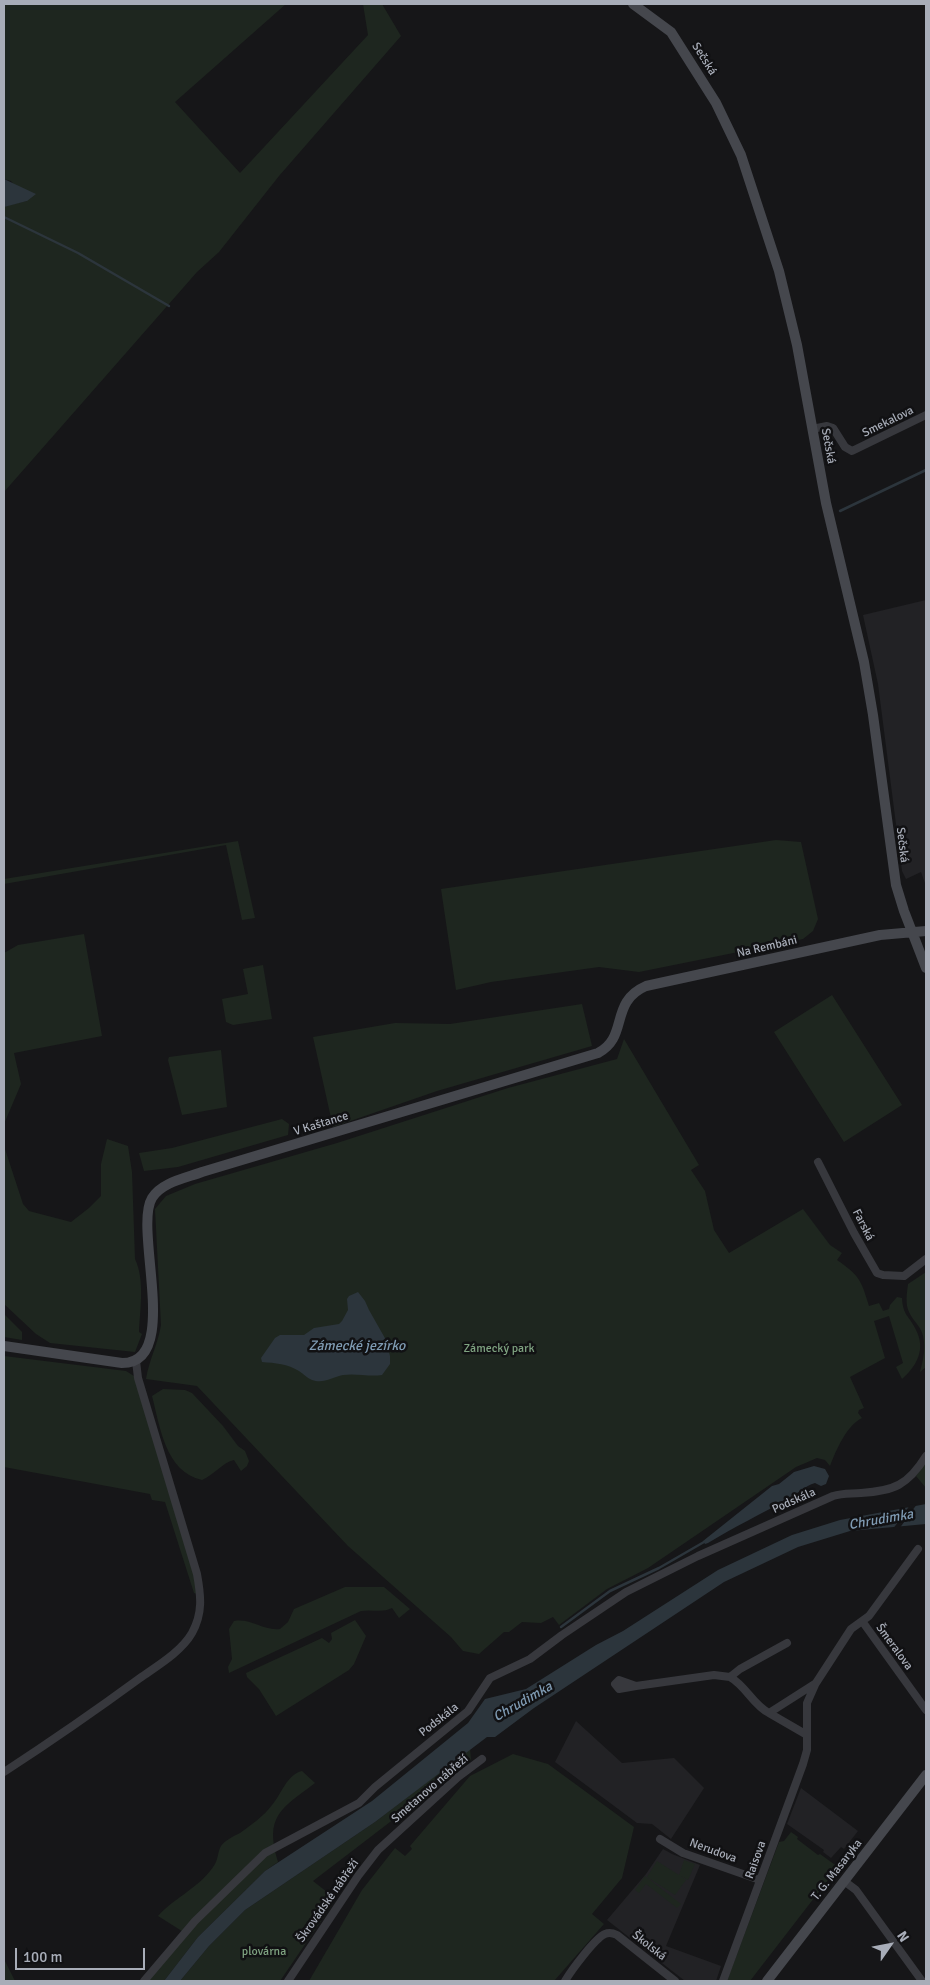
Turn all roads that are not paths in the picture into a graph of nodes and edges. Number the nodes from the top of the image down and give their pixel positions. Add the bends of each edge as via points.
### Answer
1 (633, 4) edge
2 (926, 415) edge
3 (812, 429) junction
4 (926, 931) edge
5 (912, 934) junction
6 (926, 945) edge
7 (926, 968) edge
8 (631, 995) joint
9 (818, 1162) dead end
10 (926, 1259) edge
11 (4, 1346) edge
12 (136, 1361) junction
13 (926, 1456) edge
14 (918, 1550) dead end
15 (862, 1621) junction
16 (787, 1644) dead end
17 (730, 1677) junction
18 (816, 1683) junction
19 (636, 1686) dead end
20 (926, 1710) edge
21 (769, 1713) junction
22 (807, 1735) junction
23 (482, 1759) dead end
24 (4, 1772) edge
25 (926, 1775) edge
26 (392, 1836) joint
27 (660, 1839) dead end
28 (760, 1880) junction
29 (844, 1880) junction
30 (770, 1980) edge
31 (144, 1981) edge
32 (288, 1981) edge
33 (565, 1981) edge
34 (675, 1981) edge
35 (723, 1981) edge
36 (922, 1981) edge

1 - 3 street, Sečská via 673,35 716,103 738,148 779,271 794,330
2 - 3 street, Smekalova via 852,451 845,447 833,428
3 - 5 street, Sečská via 869,688 894,875
4 - 5 street
5 - 6 street
5 - 7 street, Sečská
5 - 8 street, Na Rembáni via 872,937 652,985
8 - 12 street, V Kaštance via 614,1038 598,1054 202,1172 160,1190 151,1199 147,1217 152,1290 151,1336 144,1353
9 - 10 street, Farská via 875,1270 883,1275 904,1276
11 - 12 street via 122,1363
12 - 24 street via 138,1378 197,1574 201,1594 200,1616 190,1636 166,1659
13 - 31 street, Podskála via 914,1474 896,1487 879,1492 833,1496 626,1592 530,1659 490,1678 468,1711 359,1803 265,1853 195,1921
14 - 15 street
15 - 18 street via 849,1631
15 - 20 street, Šmeralova
16 - 17 street
17 - 19 street via 714,1675
17 - 21 street
18 - 21 street
18 - 22 street, Raisova via 807,1703
21 - 22 street
22 - 28 street, Raisova via 803,1764
23 - 26 street, Smetanovo nábřeží
25 - 29 street, T. G. Masaryka
26 - 32 street, Škrovádské nábřeží via 358,1876
27 - 28 street, Nerudova via 683,1853
28 - 35 street, Raisova
29 - 30 street, T. G. Masaryka
29 - 36 street via 856,1890
33 - 34 street, Školská via 592,1946 608,1933 617,1935

